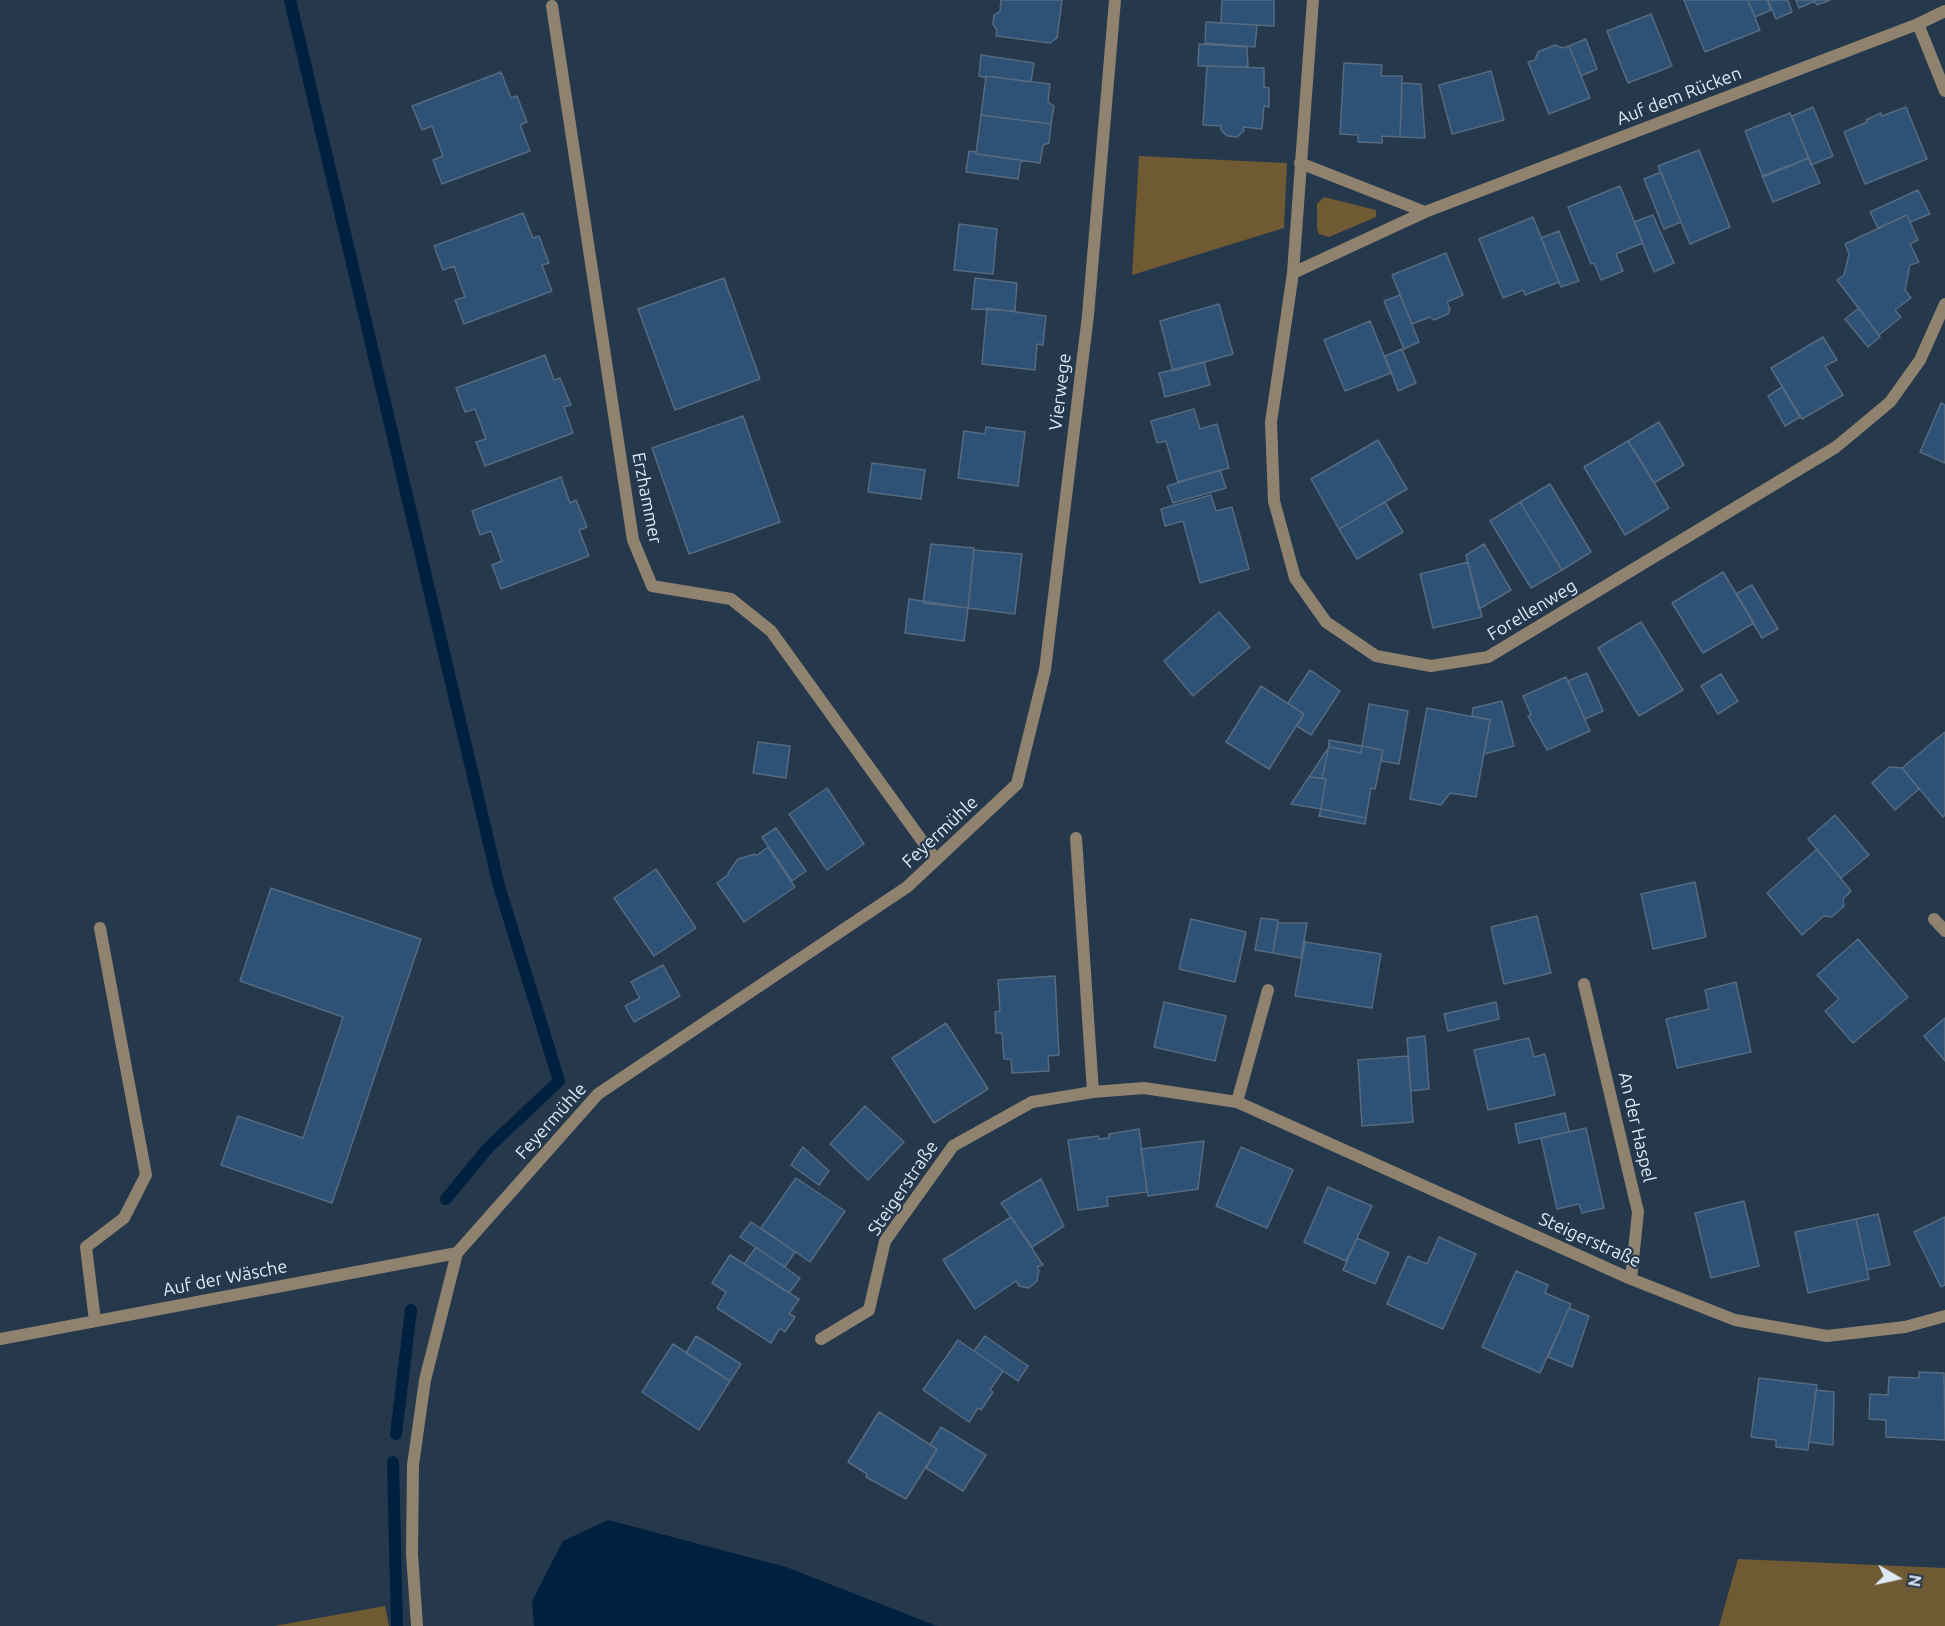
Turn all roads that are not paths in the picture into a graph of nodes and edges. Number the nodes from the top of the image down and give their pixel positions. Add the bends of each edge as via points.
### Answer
1 (1115, 0) edge
2 (1312, 0) edge
3 (552, 6) dead end
4 (1945, 11) edge
5 (1918, 24) junction
6 (1945, 91) edge
7 (1300, 163) junction
8 (1425, 212) junction
9 (1293, 273) junction
10 (1945, 304) edge
11 (1017, 784) joint
12 (1076, 838) dead end
13 (936, 860) junction
14 (1934, 919) dead end
15 (100, 928) dead end
16 (1945, 931) edge
17 (1584, 984) dead end
18 (1268, 990) dead end
19 (1093, 1092) junction
20 (1237, 1102) junction
21 (457, 1253) junction
22 (1631, 1279) junction
23 (1945, 1316) edge
24 (95, 1321) junction
25 (0, 1338) edge
26 (821, 1339) dead end
27 (417, 1626) edge

1 - 11 street, Vierwege via 1088,315 1045,670
2 - 7 street
3 - 13 street, Erzhammer via 633,540 652,586 731,599 771,631
4 - 5 street, Auf dem Rücken
5 - 6 street
5 - 8 street, Auf dem Rücken
7 - 8 street
7 - 9 street, Forellenweg
8 - 9 street, Auf dem Rücken
9 - 10 street, Forellenweg via 1271,422 1274,501 1295,578 1326,622 1376,656 1431,666 1488,657 1836,447 1890,402 1920,360
11 - 13 street, Feyermühle
12 - 19 street
13 - 21 street, Feyermühle via 907,888 598,1094
14 - 16 street
15 - 24 street via 146,1175 124,1218 86,1247
17 - 22 street, An der Haspel via 1638,1212
18 - 20 street
19 - 20 street, Steigerstraße via 1144,1088
19 - 26 street, Steigerstraße via 1032,1102 954,1146 885,1241 869,1310
20 - 22 street, Steigerstraße
21 - 24 street, Auf der Wäsche
21 - 27 street, Feyermühle via 425,1380 414,1465 412,1554
22 - 23 street, Steigerstraße via 1735,1320 1827,1336 1905,1328
24 - 25 street, Auf der Wäsche

